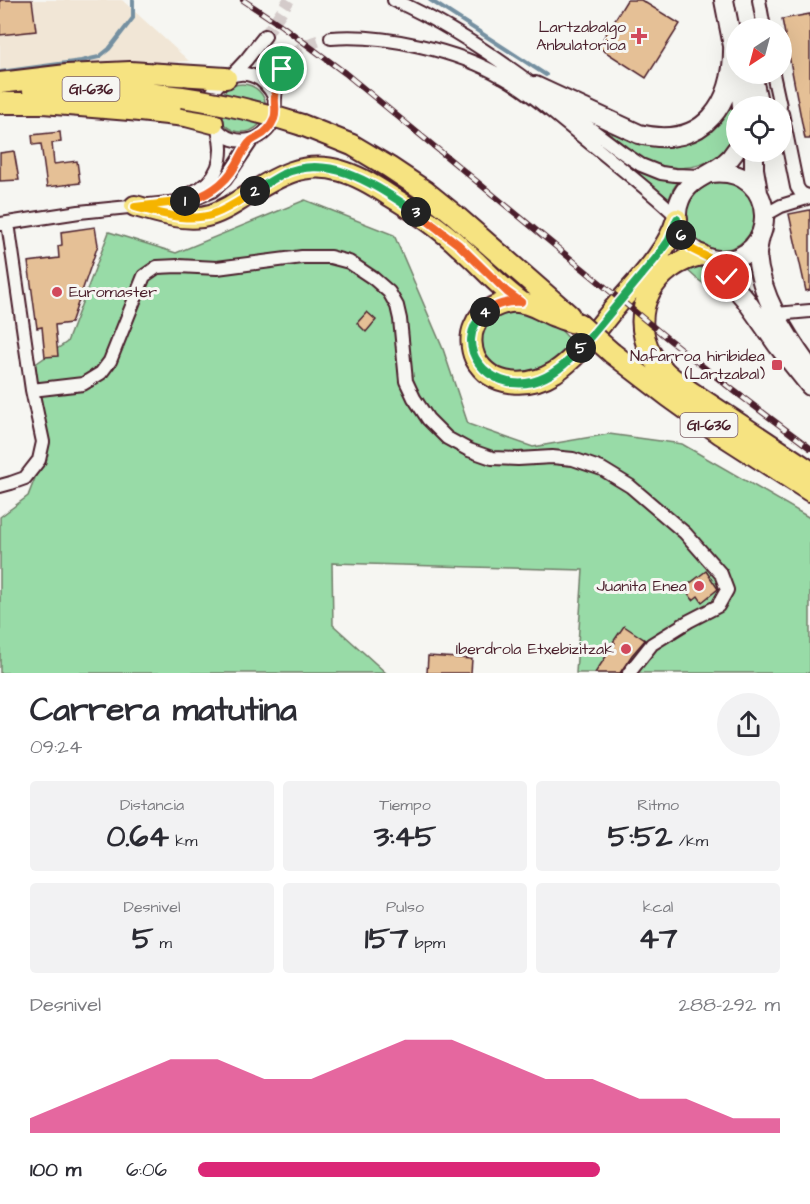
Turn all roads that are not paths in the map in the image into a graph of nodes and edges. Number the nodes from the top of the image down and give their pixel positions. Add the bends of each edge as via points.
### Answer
1 (394, 0) edge
2 (724, 0) edge
3 (736, 0) edge
4 (759, 0) edge
5 (731, 18) edge
6 (737, 18) edge
7 (762, 18) edge
8 (265, 36) tunnel mouth
9 (331, 38) tunnel mouth
10 (292, 55) tunnel mouth
11 (229, 77) junction
12 (0, 83) edge
13 (729, 84) edge
14 (535, 86) junction
15 (0, 94) edge
16 (275, 98) junction
17 (0, 103) edge
18 (215, 127) junction
19 (252, 140) junction
20 (726, 162) edge
21 (754, 162) edge
22 (792, 162) edge
23 (707, 174) junction
24 (758, 192) junction
25 (810, 196) edge
26 (138, 206) junction
27 (765, 215) junction
28 (677, 218) junction
29 (4, 223) edge
30 (760, 236) junction
31 (705, 256) junction
32 (521, 302) junction
33 (810, 311) edge
34 (776, 314) junction
35 (579, 324) junction
36 (810, 368) edge
37 (810, 386) edge
38 (32, 390) junction
39 (810, 471) edge
40 (0, 486) edge
41 (810, 491) edge
42 (629, 673) edge

1 - 14 street via 460,36
2 - 5 main road
3 - 6 main road
4 - 7 street
8 - 11 street
9 - 28 street via 410,45 450,54 489,69 533,96
10 - 16 street via 277,80
11 - 12 main road via 120,72
11 - 16 street via 253,76
11 - 18 street via 219,83 210,98
13 - 14 main road via 718,110 705,123 678,136 655,138
14 - 23 street via 641,165 675,176
15 - 35 main road, GI-636, bridge via 111,89 241,107 302,125 352,146 425,191
16 - 19 street via 272,124
17 - 18 main road via 186,116
18 - 19 street via 234,140
18 - 26 street via 222,148 219,166 209,181 187,194
19 - 26 street via 231,173 212,191 188,201
20 - 23 main road
21 - 24 main road
22 - 25 street via 800,193
23 - 24 main road via 729,172 745,179
23 - 28 main road via 683,192
24 - 27 main road
25 - 27 street
26 - 29 street
26 - 32 main road via 179,217 203,217 295,170 340,170 421,216
27 - 30 main road
28 - 31 main road via 687,244
28 - 32 main road via 669,240 656,258 567,363 534,381 508,383 483,370 472,352 472,332 483,313 501,303
29 - 38 street
30 - 31 main road via 738,256 724,260
30 - 34 main road via 757,254 761,275
31 - 37 main road via 745,299
31 - 39 main road via 690,257 676,264 652,287 642,327 652,357 688,390
32 - 35 main road
33 - 34 street
34 - 36 main road
35 - 41 main road, GI-636, bridge via 668,396
38 - 40 street via 43,442 39,460 25,478
38 - 42 street via 83,384 101,373 110,361 144,276 157,267 217,268 302,257 349,262 390,292 400,319 406,381 428,419 447,438 492,458 573,459 602,469 630,486 685,533 722,574 727,590 718,606 652,644

